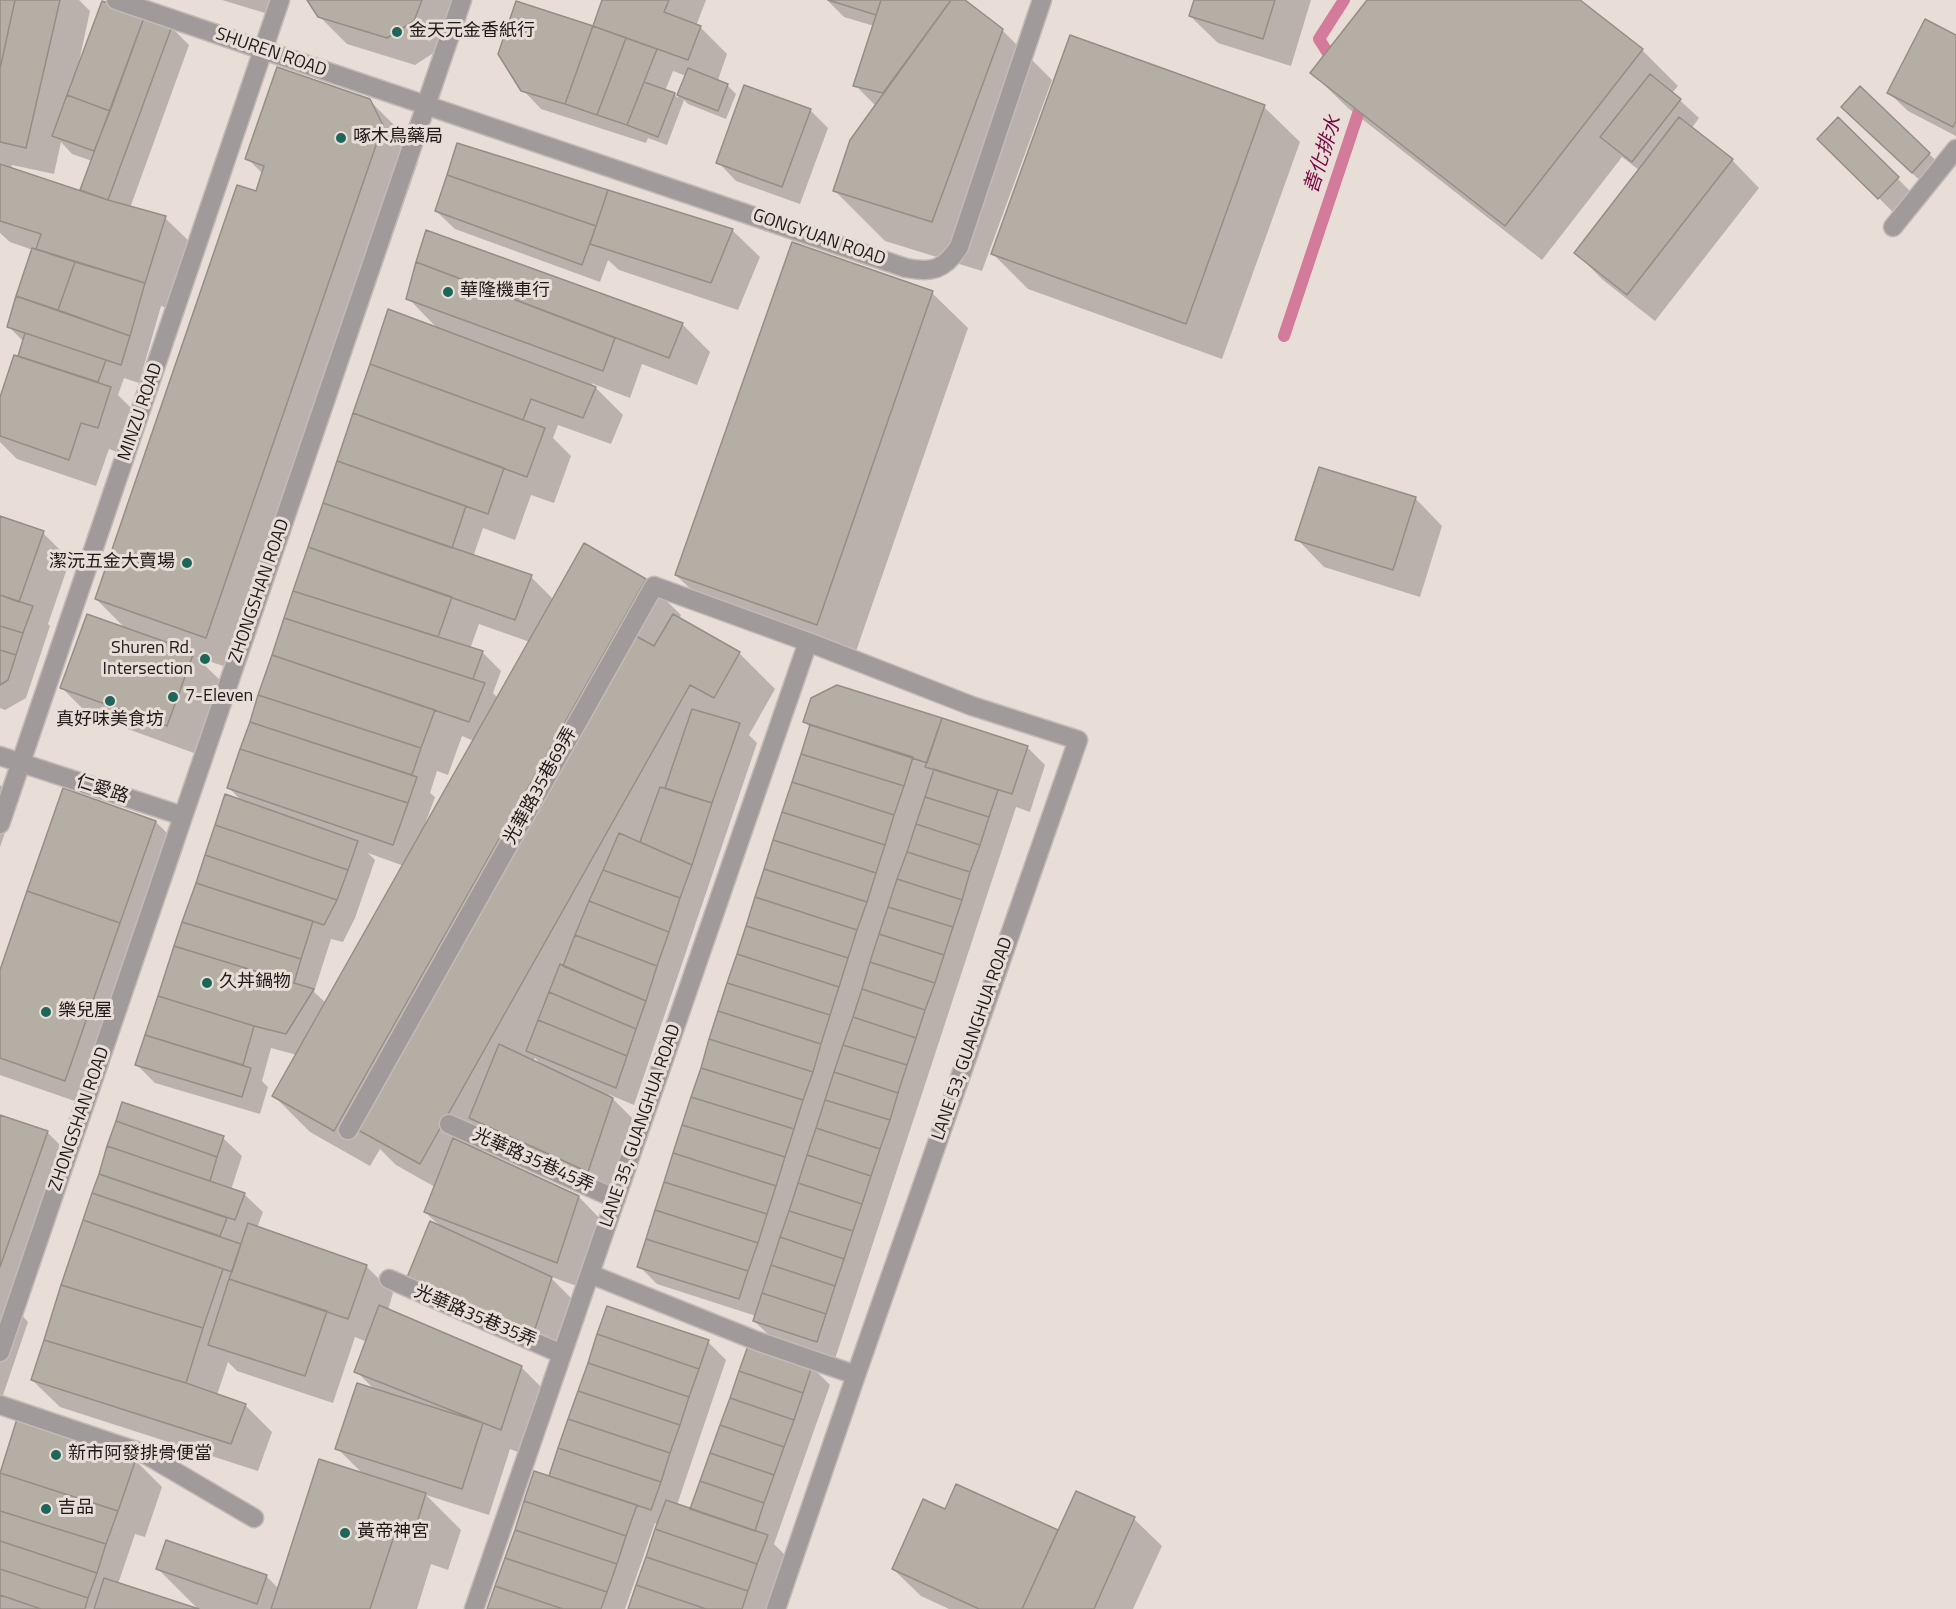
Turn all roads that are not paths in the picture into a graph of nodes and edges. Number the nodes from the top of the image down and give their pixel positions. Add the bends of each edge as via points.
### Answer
1 (116, 0) edge
2 (280, 0) edge
3 (462, 0) edge
4 (1042, 0) edge
5 (263, 50) junction
6 (426, 105) junction
7 (1956, 149) edge
8 (1893, 227) dead end
9 (808, 642) junction
10 (0, 756) edge
11 (21, 764) junction
12 (183, 816) junction
13 (0, 824) edge
14 (449, 1124) dead end
15 (348, 1130) dead end
16 (616, 1199) junction
17 (590, 1274) junction
18 (389, 1279) dead end
19 (0, 1352) edge
20 (562, 1354) junction
21 (856, 1375) junction
22 (0, 1405) edge
23 (254, 1518) dead end
24 (474, 1609) edge
25 (776, 1609) edge

1 - 5 street, SHUREN ROAD
2 - 5 street, MINZU ROAD
3 - 6 street, ZHONGSHAN ROAD
4 - 6 street, GONGYUAN ROAD via 959,247 937,269 906,268
5 - 6 street, SHUREN ROAD
5 - 11 street, MINZU ROAD
6 - 12 street, ZHONGSHAN ROAD
7 - 8 street
9 - 15 street, 光華路35巷69弄 via 654,586
9 - 16 street, LANE 35, GUANGHUA ROAD
9 - 21 street, LANE 53, GUANGHUA ROAD via 972,706 1077,740
10 - 11 street, 仁愛路
11 - 12 street, 仁愛路
11 - 13 street, MINZU ROAD
12 - 19 street, ZHONGSHAN ROAD
14 - 16 street, 光華路35巷45弄
16 - 17 street, LANE 35, GUANGHUA ROAD
17 - 20 street, LANE 35, GUANGHUA ROAD
17 - 21 street via 757,1341
18 - 20 street, 光華路35巷35弄
20 - 24 street, LANE 35, GUANGHUA ROAD
21 - 25 street, LANE 53, GUANGHUA ROAD
22 - 23 street via 145,1454

